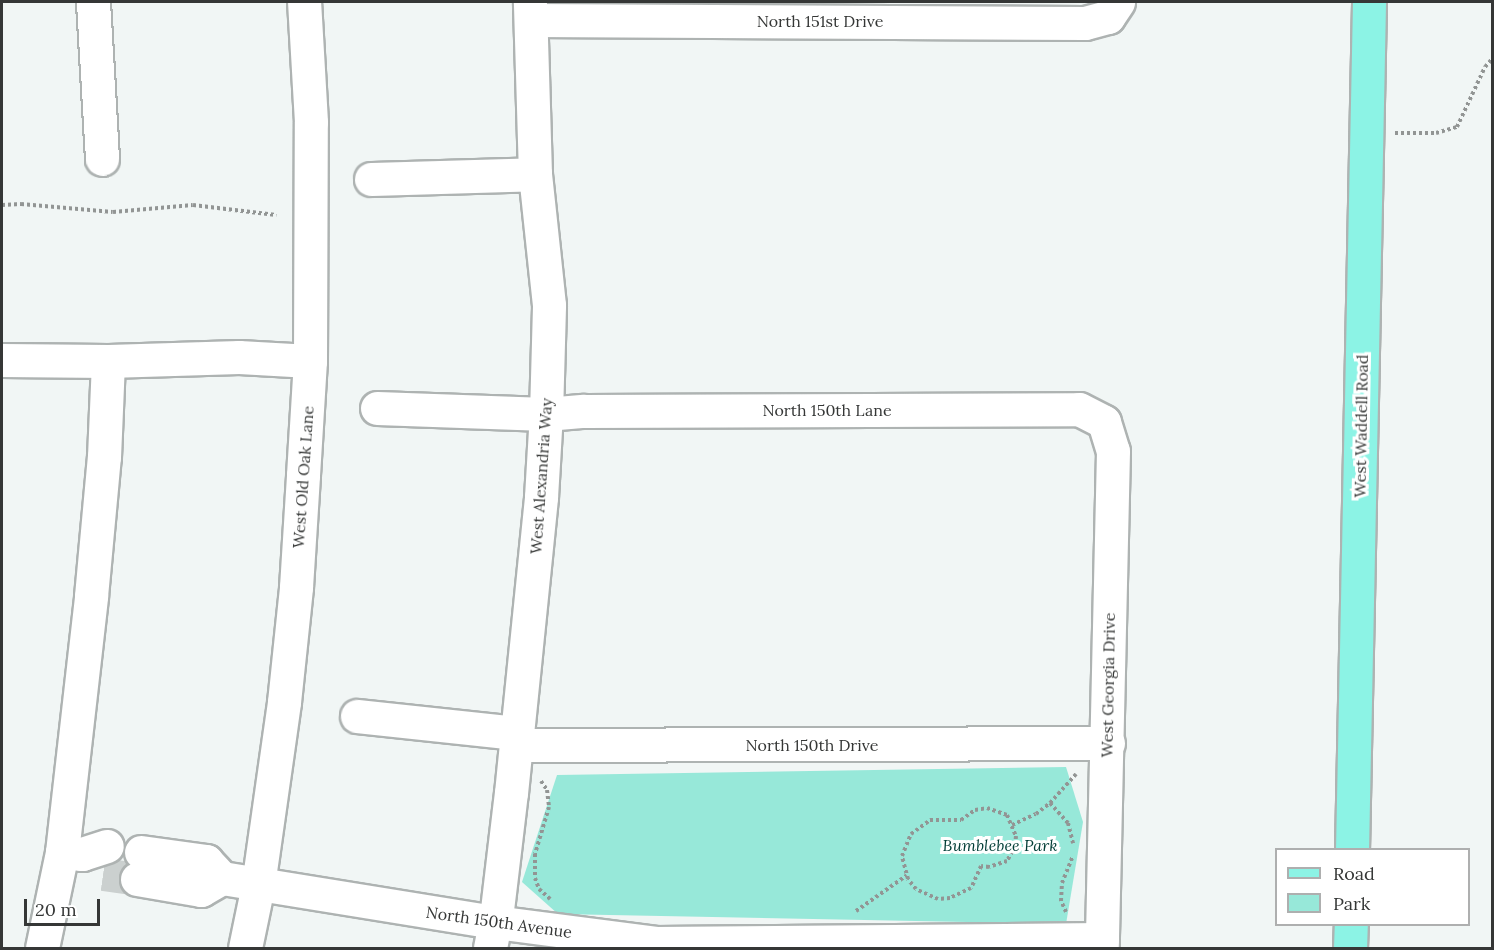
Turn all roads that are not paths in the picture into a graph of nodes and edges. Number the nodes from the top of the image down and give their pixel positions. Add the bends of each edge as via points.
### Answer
1 (93, 2) edge
2 (304, 2) edge
3 (1370, 2) edge
4 (1113, 9) edge
5 (531, 11) edge
6 (102, 159) dead end
7 (535, 174) junction
8 (371, 179) dead end
9 (2, 360) edge
10 (108, 361) junction
11 (310, 361) junction
12 (377, 408) dead end
13 (546, 414) junction
14 (1104, 422) joint
15 (357, 716) dead end
16 (516, 739) junction
17 (1108, 743) junction
18 (1352, 848) edge
19 (148, 866) tunnel mouth
20 (258, 885) junction
21 (1351, 926) edge
22 (493, 935) edge
23 (1102, 944) edge
24 (42, 948) edge
25 (246, 948) edge
26 (1350, 948) edge

1 - 6 street
2 - 11 street, West Old Oak Lane via 311,122
3 - 18 main road, West Waddell Road
4 - 5 street, North 151st Drive via 1085,23
5 - 7 street, West Alexandria Way
7 - 8 street
7 - 13 street, West Alexandria Way via 549,305
9 - 10 street
10 - 11 street via 239,357
10 - 24 street via 105,457 92,596 89,857
11 - 20 street, West Old Oak Lane via 296,587
12 - 13 street, North 150th Lane
13 - 14 street, North 150th Lane via 1079,410
13 - 16 street, West Alexandria Way
14 - 17 street, West Georgia Drive via 1113,451
15 - 16 street, North 150th Drive
16 - 17 street, North 150th Drive
16 - 22 street, West Alexandria Way
17 - 23 street, West Georgia Drive
19 - 20 street, North 150th Avenue via 206,861 222,878
20 - 22 street, North 150th Avenue
20 - 25 street, West Old Oak Lane
21 - 26 main road
22 - 23 street, North 150th Avenue via 656,943

